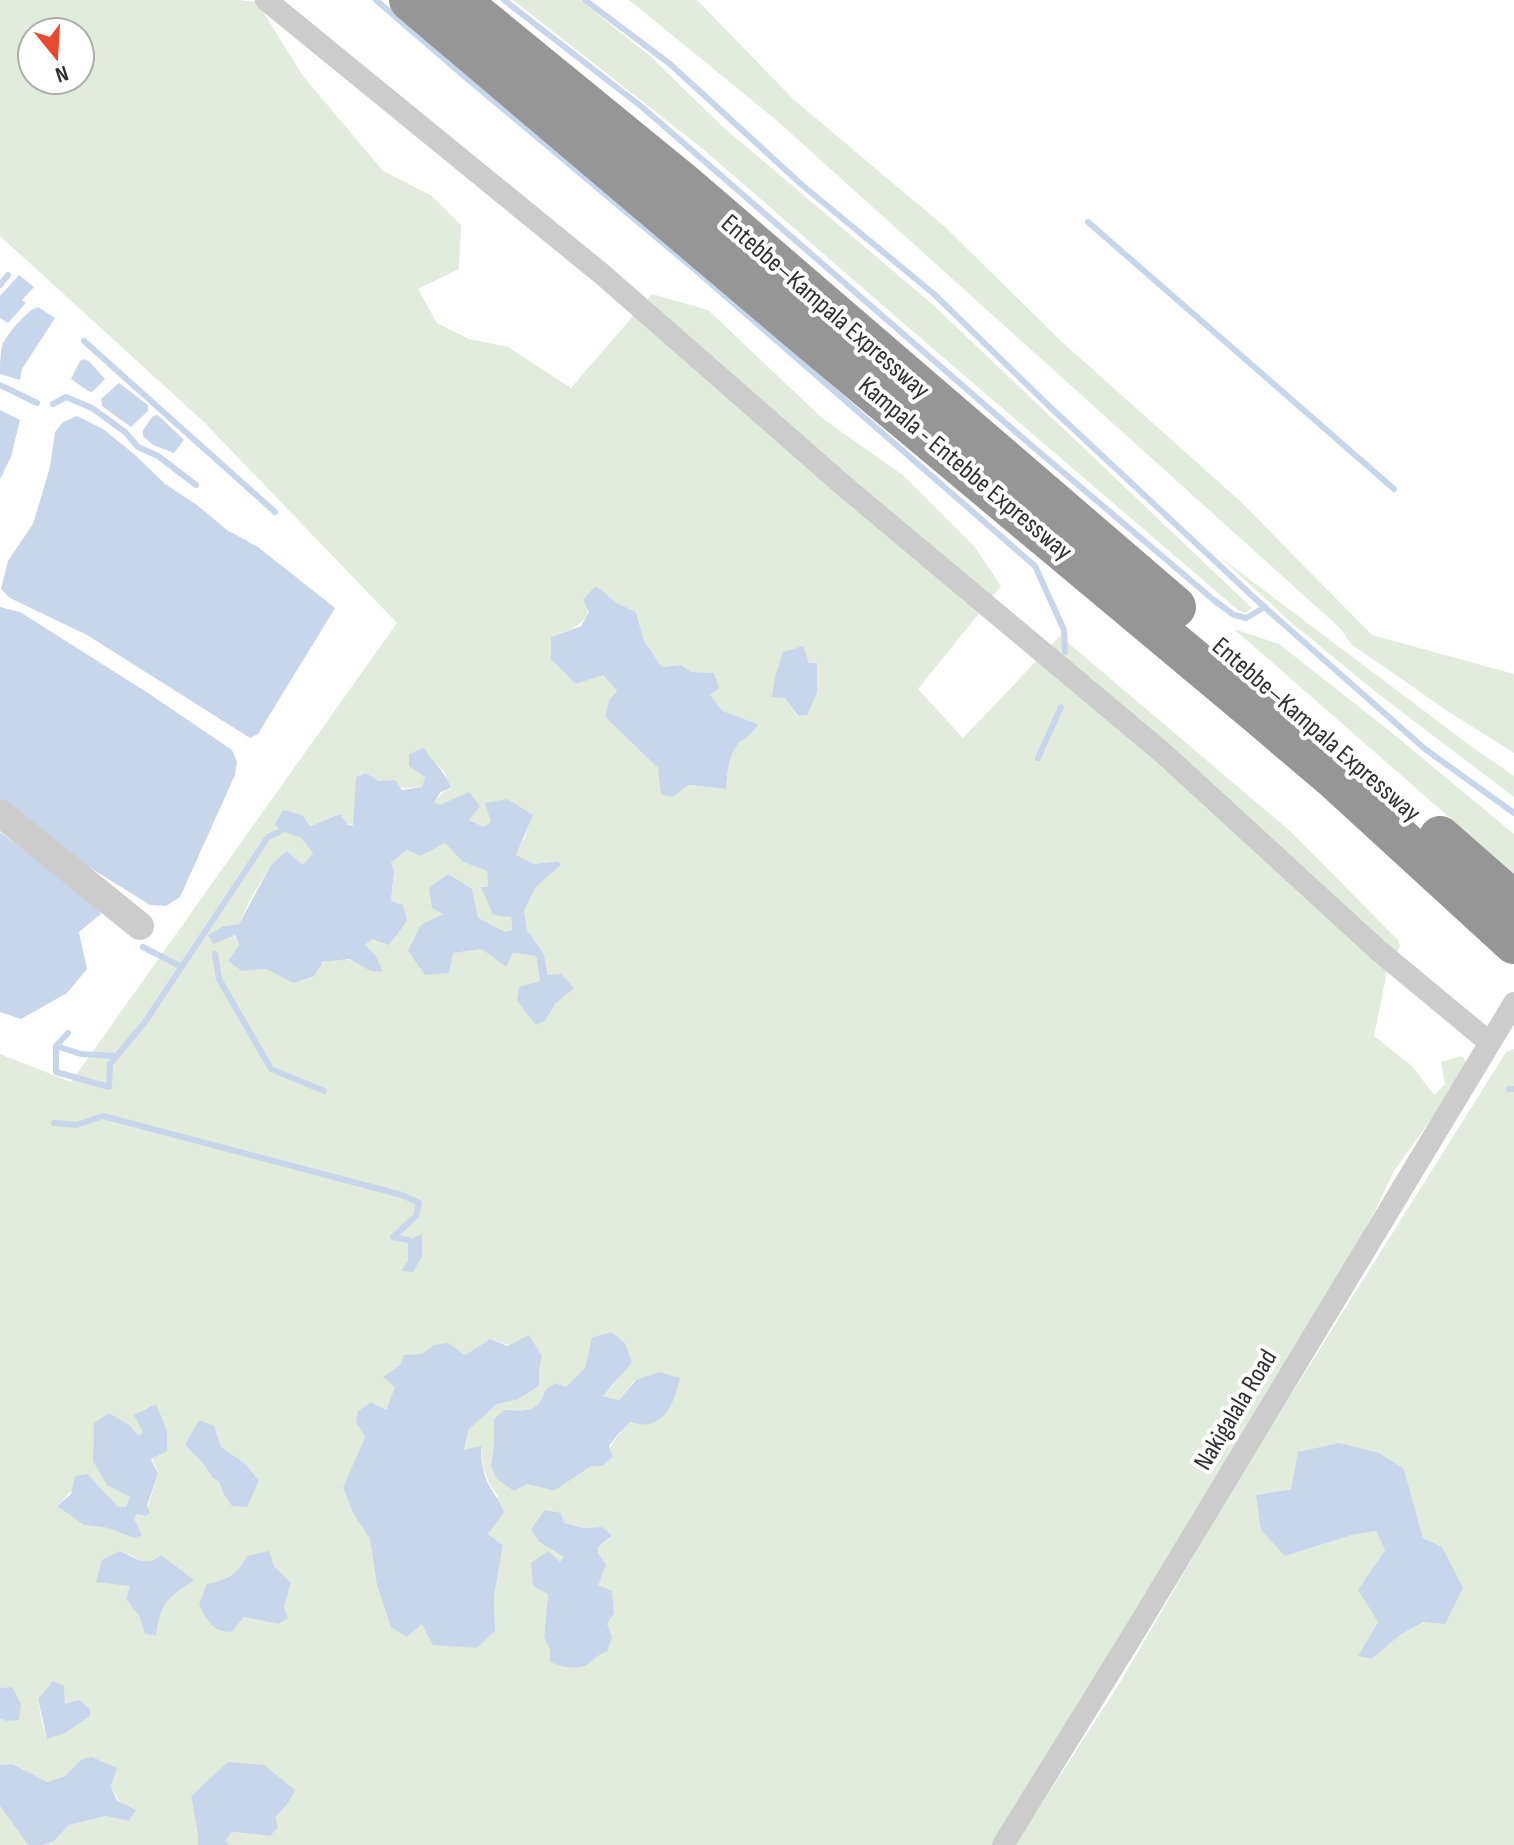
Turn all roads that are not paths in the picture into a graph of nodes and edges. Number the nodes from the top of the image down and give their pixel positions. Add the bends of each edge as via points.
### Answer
1 (266, 0) edge
2 (410, 0) edge
3 (458, 0) edge
4 (0, 813) edge
5 (1514, 902) edge
6 (140, 926) dead end
7 (1514, 943) edge
8 (1514, 1003) edge
9 (1490, 1043) junction
10 (1003, 1845) edge

1 - 9 street via 603,275 844,486 1163,753 1379,951
2 - 7 highway, Kampala - Entebbe Expressway via 1279,731
3 - 5 highway, Entebbe–Kampala Expressway via 682,183
4 - 6 street
8 - 9 street, Nakigalala Road
9 - 10 street, Nakigalala Road

